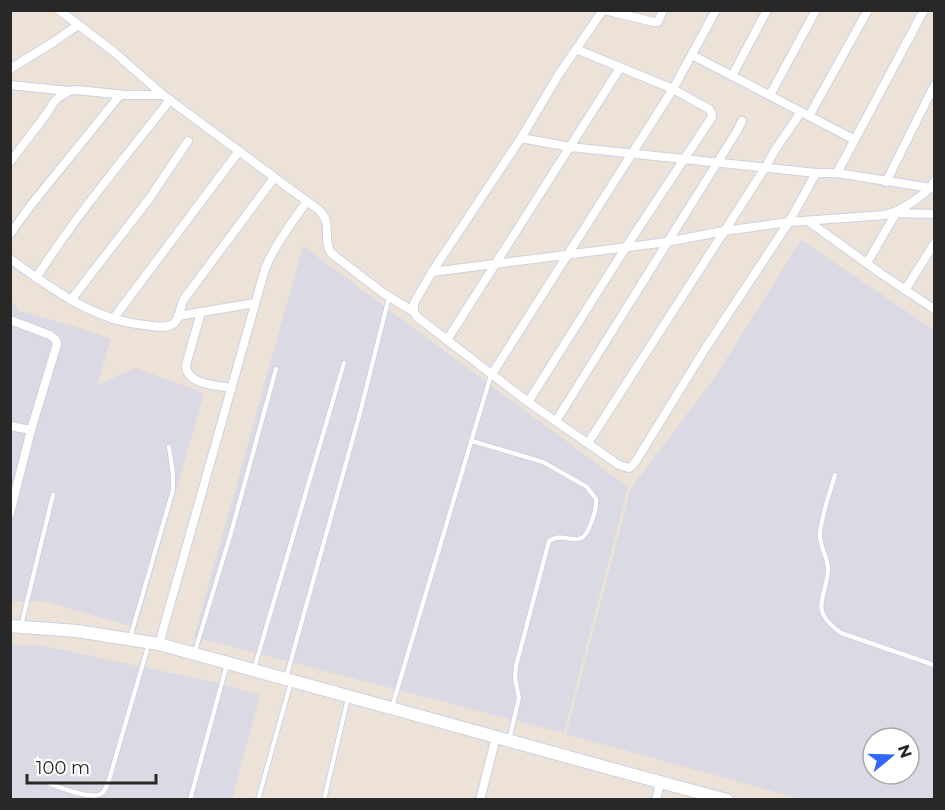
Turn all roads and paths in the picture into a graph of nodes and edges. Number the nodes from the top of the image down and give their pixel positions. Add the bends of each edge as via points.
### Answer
1 (59, 10) edge
2 (604, 10) edge
3 (663, 10) edge
4 (716, 10) edge
5 (767, 10) edge
6 (816, 10) edge
7 (868, 10) edge
8 (924, 10) edge
9 (78, 25) junction
10 (576, 49) junction
11 (692, 55) junction
12 (620, 68) junction
13 (10, 69) edge
14 (732, 76) junction
15 (934, 86) edge
16 (13, 88) edge
17 (673, 89) junction
18 (69, 91) junction
19 (120, 95) junction
20 (770, 95) junction
21 (166, 98) junction
22 (805, 114) junction
23 (742, 121) dead end
24 (521, 138) junction
25 (855, 140) junction
26 (188, 141) dead end
27 (570, 147) junction
28 (239, 151) junction
29 (632, 154) junction
30 (683, 160) junction
31 (10, 162) edge
32 (717, 163) junction
33 (765, 168) junction
34 (816, 173) junction
35 (837, 173) junction
36 (274, 178) junction
37 (886, 182) junction
38 (933, 187) edge
39 (307, 201) junction
40 (894, 213) junction
41 (934, 214) edge
42 (808, 221) junction
43 (789, 222) junction
44 (724, 231) junction
45 (10, 234) edge
46 (667, 242) junction
47 (934, 244) edge
48 (626, 247) junction
49 (568, 254) junction
50 (10, 259) edge
51 (867, 263) junction
52 (496, 264) junction
53 (432, 272) junction
54 (36, 278) junction
55 (905, 290) junction
56 (388, 297) junction
57 (71, 300) junction
58 (255, 303) junction
59 (934, 309) edge
60 (201, 312) junction
61 (414, 312) junction
62 (178, 316) junction
63 (113, 319) junction
64 (10, 320) edge
65 (447, 340) junction
66 (344, 363) dead end
67 (276, 369) dead end
68 (492, 374) junction
69 (232, 388) junction
70 (528, 402) junction
71 (556, 421) junction
72 (10, 426) edge
73 (31, 430) junction
74 (472, 441) junction
75 (588, 443) junction
76 (169, 447) dead end
77 (835, 475) dead end
78 (53, 495) dead end
79 (10, 513) edge
80 (16, 626) edge
81 (130, 640) junction
82 (154, 644) junction
83 (194, 654) junction
84 (227, 663) junction
85 (934, 665) edge
86 (254, 669) junction
87 (289, 679) junction
88 (349, 696) junction
89 (391, 708) junction
90 (496, 737) junction
91 (509, 741) junction
92 (660, 782) junction
93 (50, 784) dead end
94 (710, 797) edge
95 (190, 800) edge
96 (258, 800) edge
97 (324, 800) edge
98 (480, 800) edge
99 (656, 800) edge
100 (727, 800) edge

1 - 9 street
2 - 3 street via 654,22 661,19
2 - 10 street
4 - 11 street
5 - 14 street
6 - 20 street
7 - 22 street
8 - 25 street
9 - 13 street
9 - 21 street
10 - 12 street
10 - 24 street
11 - 14 street
11 - 17 street
12 - 17 street
12 - 27 street
14 - 20 street
15 - 37 street
16 - 18 street
17 - 29 street
17 - 30 street via 710,109 712,114
18 - 19 street
18 - 31 street via 54,102
19 - 21 street
19 - 45 street
20 - 22 street
21 - 28 street
21 - 54 street
22 - 25 street
22 - 33 street
23 - 32 street
24 - 27 street
24 - 53 street
25 - 35 street
26 - 57 street
27 - 29 street
27 - 52 street
28 - 36 street
28 - 63 street
29 - 30 street
29 - 49 street
30 - 32 street
30 - 48 street
32 - 33 street
32 - 46 street
33 - 34 street
33 - 44 street
34 - 35 street
34 - 43 street
35 - 37 street
36 - 39 street
36 - 62 street via 184,299
37 - 38 street
38 - 40 street
39 - 56 street via 327,220 327,246 331,253
39 - 58 street via 270,257
40 - 41 street
40 - 42 street
40 - 51 street
42 - 43 street
42 - 51 street
43 - 44 street
43 - 75 street via 632,466 619,465
44 - 46 street
44 - 75 street
46 - 48 street
46 - 71 street
47 - 55 street
48 - 49 street
48 - 70 street
49 - 52 street
49 - 68 street
50 - 54 street
51 - 55 street
52 - 53 street
52 - 65 street
53 - 61 street via 414,303
54 - 57 street
55 - 59 street
56 - 61 street
56 - 87 lane
57 - 63 street
58 - 60 street
58 - 69 street
60 - 62 street
60 - 69 street via 187,372 201,382
61 - 65 street
62 - 63 street via 171,325 161,327
64 - 73 street via 50,334 56,340
65 - 68 street
66 - 86 lane
67 - 83 lane
68 - 70 street
68 - 74 lane
69 - 82 street
70 - 71 street
71 - 75 street
72 - 73 street
73 - 79 street
74 - 89 lane
74 - 91 lane via 543,462 587,487 596,499 584,537 549,541 516,666 519,698
76 - 81 lane via 173,490
77 - 85 lane via 819,537 828,569 820,603 826,620 841,633
78 - 80 lane
80 - 81 main road
81 - 82 main road
82 - 83 main road
82 - 93 lane via 103,792 87,795
83 - 84 main road
84 - 86 main road
84 - 95 lane
86 - 87 main road
87 - 88 main road
87 - 96 lane
88 - 89 main road
88 - 97 lane
89 - 90 main road
90 - 91 main road
90 - 98 street
91 - 92 main road
92 - 94 main road
92 - 99 street
94 - 100 main road

